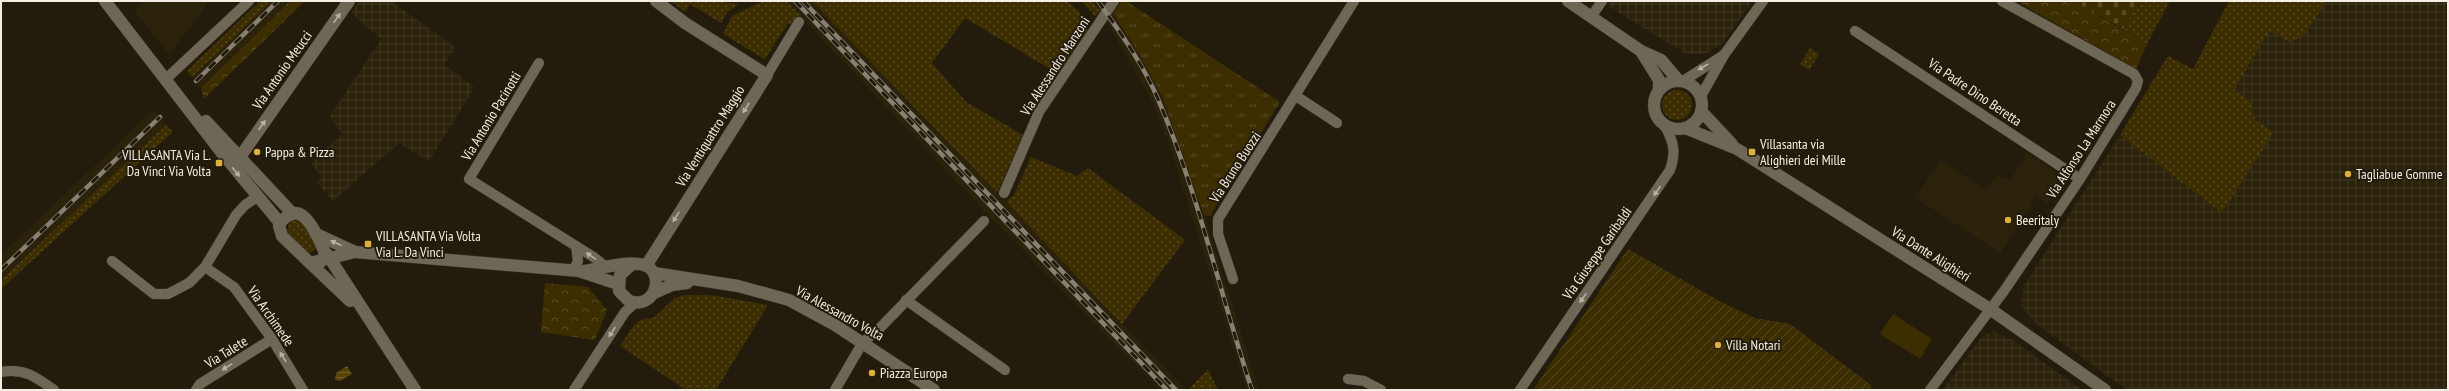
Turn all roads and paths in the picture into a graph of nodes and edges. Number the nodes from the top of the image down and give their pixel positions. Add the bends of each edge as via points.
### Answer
1 (105, 1) edge
2 (248, 1) edge
3 (349, 1) edge
4 (656, 1) edge
5 (1114, 1) edge
6 (1354, 1) edge
7 (1568, 1) edge
8 (1602, 1) edge
9 (1763, 1) edge
10 (2002, 1) edge
11 (1591, 17) junction
12 (799, 22) dead end
13 (1855, 31) dead end
14 (1641, 51) junction
15 (1724, 55) junction
16 (539, 63) dead end
17 (767, 75) junction
18 (1681, 80) junction
19 (169, 82) junction
20 (1659, 89) junction
21 (1296, 96) junction
22 (1701, 96) junction
23 (1702, 111) junction
24 (1337, 123) dead end
25 (1665, 126) junction
26 (1685, 128) junction
27 (1737, 149) junction
28 (240, 157) junction
29 (2080, 179) junction
30 (269, 188) junction
31 (1004, 193) dead end
32 (257, 197) junction
33 (292, 213) junction
34 (984, 221) dead end
35 (280, 223) junction
36 (316, 234) junction
37 (576, 246) junction
38 (355, 252) junction
39 (322, 259) junction
40 (112, 261) dead end
41 (631, 265) junction
42 (205, 267) junction
43 (606, 267) junction
44 (650, 269) junction
45 (576, 271) junction
46 (1233, 279) dead end
47 (697, 282) junction
48 (618, 284) junction
49 (654, 293) junction
50 (906, 300) junction
51 (636, 302) junction
52 (1990, 309) junction
53 (365, 315) junction
54 (272, 339) junction
55 (863, 342) junction
56 (1005, 370) dead end
57 (1, 372) edge
58 (1348, 379) dead end
59 (54, 390) edge
60 (196, 390) edge
61 (303, 390) edge
62 (415, 390) edge
63 (574, 390) edge
64 (835, 390) edge
65 (934, 390) edge
66 (1381, 390) edge
67 (1520, 390) edge
68 (1930, 390) edge
69 (2105, 390) edge

1 - 19 street
2 - 19 street
28 -> 3 street, Via Antonio Meucci
4 - 17 street via 685,23
5 - 31 street, Via Alessandro Manzoni via 1040,112
6 - 21 street, Via Bruno Buozzi
7 - 11 street
8 - 11 street
9 - 15 street
10 - 29 street, Via Alfonso La Marmora via 2134,74 2138,81
11 - 14 street
12 - 17 street, Via Ventiquattro Maggio
13 - 29 street, Via Padre Dino Beretta
14 - 18 street via 1662,60
14 - 20 street via 1659,80
15 -> 18 street
15 - 22 street
16 - 37 street, Via Antonio Pacinotti via 469,179
17 -> 44 street, Via Ventiquattro Maggio
18 - 20 street via 1665,84
18 - 22 street via 1694,86
19 - 28 street
19 -> 32 street
20 - 25 street via 1654,104 1659,120
21 - 24 street
21 - 46 street, Via Bruno Buozzi via 1218,219 1218,234
22 - 23 street
23 - 26 street via 1695,122
23 - 27 street, Via Dante Alighieri
25 - 26 street
25 -> 67 street, Via Giuseppe Garibaldi via 1674,144 1675,156 1670,170
26 - 27 street, Via Dante Alighieri
27 - 52 street, Via Dante Alighieri
28 - 30 street
29 - 52 street, Via Alfonso La Marmora
30 - 32 street
30 - 33 street
32 - 35 street
32 - 42 street via 236,215
33 - 35 street
33 - 36 street via 302,214
34 - 50 street
35 - 39 street via 282,236
38 -> 36 street, Via Alessandro Volta
36 - 39 street
43 -> 37 street, Via Antonio Pacinotti
37 - 45 street
38 - 39 street, Via Alessandro Volta
38 - 45 street, Via Alessandro Volta
39 - 53 street
39 - 53 street via 338,273
40 - 42 street via 154,294 161,295 189,283
41 - 43 street, Via Alessandro Volta
41 - 44 street, Via Alessandro Volta
41 - 48 street via 621,273
42 - 54 street, Via Archimede via 234,287
43 - 45 street, Via Alessandro Volta
44 - 47 street, Via Alessandro Volta
44 - 49 street via 657,282
45 - 48 street, Via Alessandro Volta
47 - 49 street, Via Alessandro Volta via 672,286
47 - 55 street, Via Alessandro Volta via 738,286 789,300 813,311
48 - 51 street via 623,297
49 - 51 street, Via Alessandro Volta via 646,300
50 - 55 street
50 - 56 street
51 -> 63 street via 624,312
52 - 68 street, Via Alfonso La Marmora
52 - 69 street, Via Dante Alighieri
53 - 62 street
54 -> 60 street, Via Talete via 200,384
61 -> 54 street, Via Archimede
55 - 64 street
55 - 65 street, Via Alessandro Volta
57 - 59 street via 20,370 32,374
58 - 66 street via 1364,382

